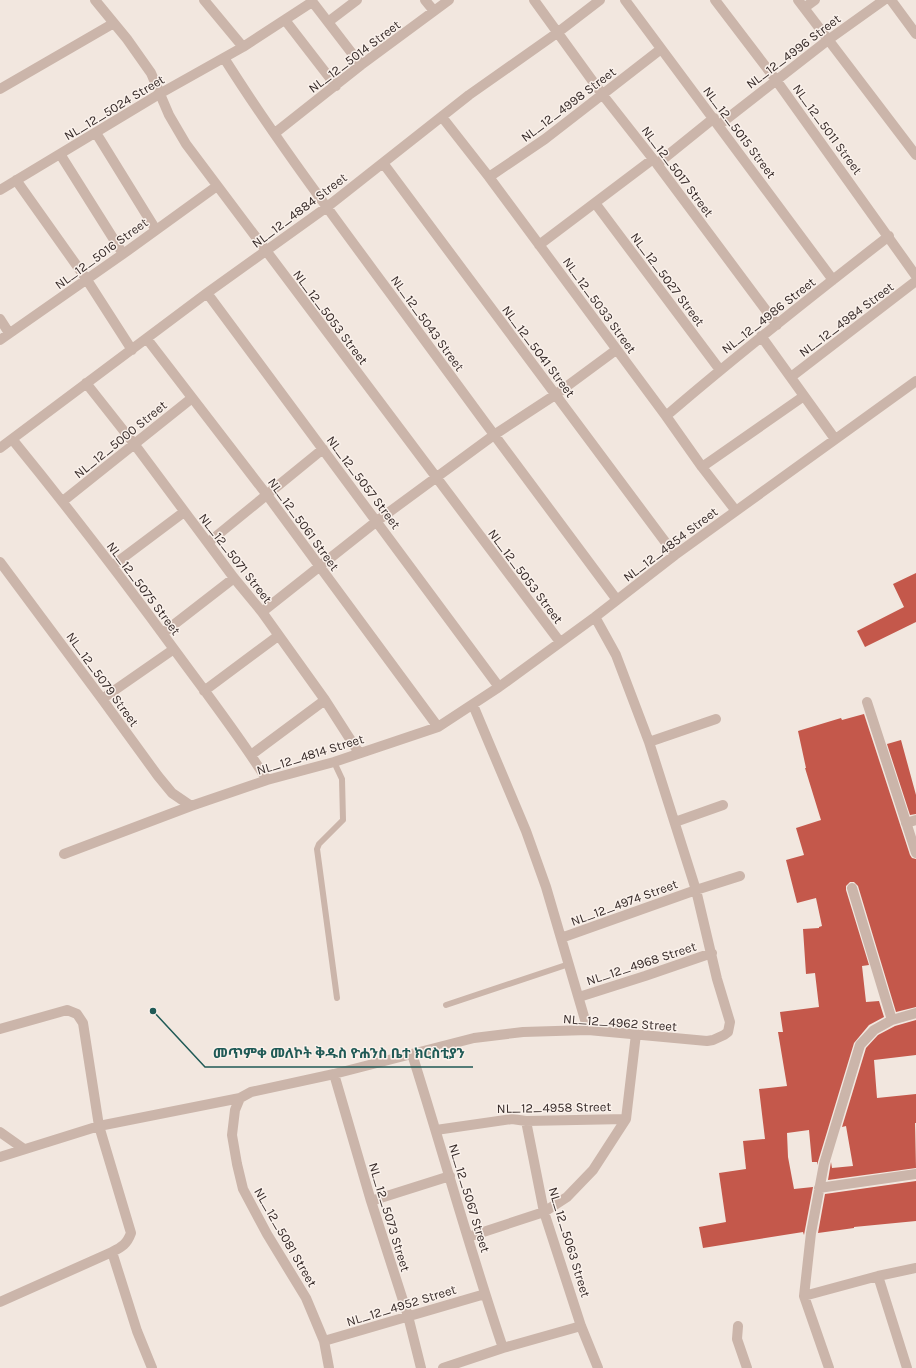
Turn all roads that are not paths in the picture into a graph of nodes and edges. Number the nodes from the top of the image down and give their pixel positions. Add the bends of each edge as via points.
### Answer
1 (95, 0) edge
2 (204, 0) edge
3 (357, 0) edge
4 (425, 0) edge
5 (449, 0) edge
6 (534, 0) edge
7 (600, 0) edge
8 (625, 0) edge
9 (715, 0) edge
10 (815, 0) edge
11 (884, 0) edge
12 (891, 0) edge
13 (311, 1) edge
14 (801, 4) edge
15 (434, 11) junction
16 (285, 20) junction
17 (328, 22) junction
18 (114, 23) junction
19 (557, 33) junction
20 (916, 34) edge
21 (828, 40) junction
22 (243, 47) junction
23 (661, 49) junction
24 (224, 58) junction
25 (361, 65) junction
26 (776, 80) junction
27 (336, 86) junction
28 (0, 89) edge
29 (161, 94) junction
30 (602, 94) junction
31 (442, 116) junction
32 (716, 122) junction
33 (96, 132) junction
34 (274, 133) junction
35 (60, 154) junction
36 (916, 155) edge
37 (383, 162) junction
38 (655, 162) junction
39 (489, 177) junction
40 (16, 180) junction
41 (217, 186) junction
42 (0, 190) edge
43 (595, 204) junction
44 (326, 207) junction
45 (156, 230) junction
46 (889, 236) junction
47 (540, 245) junction
48 (266, 251) junction
49 (123, 254) junction
50 (916, 276) edge
51 (87, 280) junction
52 (833, 280) junction
53 (916, 281) edge
54 (207, 293) junction
55 (0, 319) edge
56 (777, 325) junction
57 (10, 333) junction
58 (761, 336) junction
59 (147, 339) junction
60 (0, 340) edge
61 (132, 350) junction
62 (616, 350) junction
63 (720, 370) junction
64 (791, 377) junction
65 (916, 381) edge
66 (86, 383) junction
67 (555, 395) junction
68 (804, 396) junction
69 (192, 398) junction
70 (666, 416) junction
71 (494, 435) junction
72 (12, 439) junction
73 (835, 439) junction
74 (135, 445) junction
75 (0, 448) edge
76 (323, 449) junction
77 (702, 467) junction
78 (436, 478) junction
79 (267, 495) junction
80 (63, 501) junction
81 (736, 511) junction
82 (184, 512) junction
83 (377, 521) junction
84 (208, 542) junction
85 (675, 555) junction
86 (0, 562) edge
87 (112, 566) junction
88 (320, 568) junction
89 (234, 578) junction
90 (617, 600) junction
91 (262, 612) junction
92 (595, 617) junction
93 (163, 633) junction
94 (278, 636) junction
95 (560, 642) junction
96 (174, 649) junction
97 (499, 687) junction
98 (204, 691) junction
99 (102, 699) junction
100 (325, 700) junction
101 (867, 702) dead end
102 (473, 704) junction
103 (716, 719) dead end
104 (438, 727) junction
105 (649, 742) junction
106 (359, 753) junction
107 (251, 755) junction
108 (334, 762) junction
109 (267, 780) junction
110 (723, 805) dead end
111 (191, 806) junction
112 (674, 822) junction
113 (911, 822) edge
114 (916, 853) edge
115 (64, 854) dead end
116 (740, 876) dead end
117 (852, 888) dead end
118 (696, 890) junction
119 (561, 938) junction
120 (712, 953) junction
121 (569, 964) junction
122 (579, 997) junction
123 (337, 998) dead end
124 (446, 1005) dead end
125 (916, 1013) edge
126 (892, 1020) junction
127 (0, 1029) edge
128 (588, 1030) junction
129 (636, 1034) junction
130 (412, 1054) junction
131 (334, 1074) junction
132 (240, 1098) junction
133 (626, 1119) junction
134 (526, 1121) junction
135 (99, 1126) junction
136 (436, 1130) junction
137 (0, 1132) edge
138 (24, 1149) junction
139 (0, 1157) edge
140 (916, 1174) edge
141 (450, 1176) junction
142 (819, 1188) junction
143 (370, 1201) junction
144 (544, 1212) junction
145 (468, 1237) junction
146 (112, 1252) junction
147 (916, 1268) edge
148 (878, 1276) junction
149 (484, 1294) junction
150 (804, 1296) junction
151 (0, 1302) edge
152 (408, 1316) junction
153 (581, 1326) junction
154 (738, 1326) dead end
155 (324, 1341) junction
156 (503, 1348) junction
157 (152, 1368) edge
158 (328, 1368) edge
159 (422, 1368) edge
160 (443, 1368) edge
161 (598, 1368) edge
162 (747, 1368) edge
163 (829, 1368) edge
164 (907, 1368) edge

1 - 18 street, NL_12_5053 Street
2 - 22 street
3 - 17 street
4 - 15 street
5 - 15 street, NL_12_5014 Street
6 - 19 street, NL_12_5017 Street
7 - 19 street, NL_12_4884 Street
8 - 23 street, NL_12_5015 Street
9 - 26 street, NL_12_5011 Street
10 - 14 street
11 - 21 street, NL_12_4996 Street
12 - 20 street
13 - 16 street, NL_12_5024 Street
13 - 17 street
14 - 21 street
15 - 25 street, NL_12_5014 Street
16 - 22 street, NL_12_5024 Street
16 - 27 street
17 - 25 street
18 - 28 street
18 - 29 street, NL_12_5053 Street via 151,73
19 - 30 street, NL_12_5017 Street
19 - 31 street, NL_12_4884 Street
21 - 26 street, NL_12_4996 Street
21 - 36 street
22 - 24 street, NL_12_5024 Street
23 - 30 street, NL_12_4998 Street
23 - 32 street, NL_12_5015 Street
24 - 29 street, NL_12_5024 Street
24 - 34 street, NL_12_5043 Street
25 - 27 street, NL_12_5014 Street
26 - 32 street, NL_12_4996 Street
26 - 46 street, NL_12_5011 Street
27 - 34 street, NL_12_5014 Street
29 - 33 street, NL_12_5024 Street
29 - 41 street, NL_12_5053 Street via 169,115 186,144
30 - 38 street, NL_12_5017 Street
30 - 39 street, NL_12_4998 Street via 545,139
31 - 37 street, NL_12_4884 Street
31 - 39 street, NL_12_5033 Street
32 - 38 street, NL_12_4996 Street
32 - 52 street, NL_12_5015 Street
33 - 35 street, NL_12_5024 Street
33 - 45 street
34 - 44 street, NL_12_5043 Street
35 - 40 street, NL_12_5024 Street
35 - 49 street
37 - 44 street, NL_12_4884 Street
37 - 67 street, NL_12_5041 Street
38 - 43 street, NL_12_4996 Street
38 - 56 street, NL_12_5017 Street
39 - 47 street, NL_12_5033 Street
40 - 42 street, NL_12_5024 Street
40 - 51 street
41 - 45 street, NL_12_5016 Street
41 - 48 street, NL_12_5053 Street
43 - 47 street, NL_12_4996 Street
43 - 63 street, NL_12_5027 Street
44 - 48 street, NL_12_4884 Street
44 - 71 street, NL_12_5043 Street
45 - 49 street, NL_12_5016 Street
46 - 50 street, NL_12_5011 Street
46 - 52 street, NL_12_4986 Street
47 - 62 street, NL_12_5033 Street
48 - 54 street, NL_12_4884 Street
48 - 78 street, NL_12_5053 Street
49 - 51 street, NL_12_5016 Street
51 - 57 street, NL_12_5016 Street
51 - 61 street
52 - 56 street, NL_12_4986 Street
53 - 64 street, NL_12_4984 Street
54 - 59 street, NL_12_4884 Street
54 - 76 street, NL_12_5057 Street
55 - 57 street
56 - 58 street, NL_12_4986 Street
57 - 60 street, NL_12_5016 Street
58 - 63 street, NL_12_4986 Street
58 - 64 street
59 - 61 street, NL_12_4884 Street
59 - 69 street, NL_12_5061 Street
61 - 66 street, NL_12_4884 Street
62 - 67 street
62 - 70 street, NL_12_5033 Street
63 - 70 street, NL_12_4986 Street
64 - 68 street
65 - 73 street, NL_12_4854 Street
66 - 72 street, NL_12_4884 Street
66 - 74 street, NL_12_5071 Street
67 - 71 street
67 - 85 street, NL_12_5041 Street
68 - 73 street
68 - 77 street
69 - 74 street, NL_12_5000 Street
69 - 79 street, NL_12_5061 Street
70 - 77 street, NL_12_5033 Street
71 - 78 street
71 - 90 street, NL_12_5043 Street
72 - 75 street, NL_12_4884 Street
72 - 80 street, NL_12_5075 Street
73 - 81 street, NL_12_4854 Street
74 - 80 street, NL_12_5000 Street
74 - 82 street, NL_12_5071 Street
76 - 79 street
76 - 83 street, NL_12_5057 Street
77 - 81 street, NL_12_5033 Street
78 - 83 street
78 - 95 street, NL_12_5053 Street
79 - 84 street
79 - 88 street, NL_12_5061 Street
80 - 87 street, NL_12_5075 Street
81 - 85 street, NL_12_4854 Street
82 - 84 street, NL_12_5071 Street
82 - 87 street
83 - 88 street
83 - 97 street, NL_12_5057 Street
84 - 89 street, NL_12_5071 Street
85 - 90 street, NL_12_4854 Street
86 - 99 street, NL_12_5079 Street
87 - 93 street, NL_12_5075 Street
88 - 91 street
88 - 104 street, NL_12_5061 Street
89 - 91 street, NL_12_5071 Street
89 - 93 street
90 - 92 street, NL_12_4854 Street
91 - 94 street, NL_12_5071 Street
92 - 95 street, NL_12_4854 Street
92 - 105 street via 616,655
93 - 96 street, NL_12_5075 Street
94 - 98 street
94 - 100 street, NL_12_5071 Street
95 - 97 street, NL_12_4854 Street
96 - 98 street, NL_12_5075 Street
96 - 99 street
97 - 102 street, NL_12_4854 Street
98 - 107 street, NL_12_5075 Street
99 - 111 street, NL_12_5079 Street via 172,793
100 - 106 street, NL_12_5071 Street
100 - 107 street
101 - 113 street
102 - 104 street, NL_12_4854 Street
102 - 119 street via 526,831
103 - 105 street
104 - 106 street, NL_12_4814 Street
105 - 112 street
106 - 108 street, NL_12_4814 Street
107 - 109 street, NL_12_5075 Street
108 - 109 street, NL_12_4814 Street
108 - 123 lane via 342,779 343,820 317,849
109 - 111 street, NL_12_4814 Street
110 - 112 street
111 - 115 street, NL_12_4814 Street
112 - 118 street
113 - 114 street
116 - 118 street, NL_12_4974 Street
117 - 126 street
118 - 119 street, NL_12_4974 Street
118 - 120 street
119 - 121 street
120 - 122 street, NL_12_4968 Street
120 - 129 street, NL_12_4962 Street via 730,1022 728,1032 707,1041
121 - 122 street
121 - 124 lane
122 - 128 street
125 - 126 street
126 - 142 street via 874,1030 860,1045
127 - 135 street via 67,1010 77,1014 83,1023
128 - 129 street, NL_12_4962 Street
128 - 130 street, NL_12_4962 Street via 524,1032 474,1038
129 - 133 street
130 - 131 street, NL_12_4962 Street
130 - 136 street, NL_12_5067 Street
131 - 132 street, NL_12_4962 Street via 251,1092
131 - 143 street, NL_12_5073 Street
132 - 135 street, NL_12_4962 Street
132 - 155 street, NL_12_5081 Street via 235,1110 232,1135 243,1189 306,1298
133 - 134 street, NL_12_4958 Street
133 - 144 street via 593,1170 567,1196
134 - 136 street, NL_12_4958 Street via 512,1119
134 - 144 street, NL_12_5063 Street
135 - 138 street, NL_12_4962 Street
135 - 146 street via 130,1234 124,1246
136 - 141 street, NL_12_5067 Street
137 - 138 street
138 - 139 street, NL_12_4962 Street
140 - 142 street
141 - 143 street
141 - 145 street, NL_12_5067 Street
142 - 150 street
143 - 152 street, NL_12_5073 Street
144 - 145 street
144 - 153 street, NL_12_5063 Street
145 - 149 street, NL_12_5067 Street
146 - 151 street
146 - 157 street
147 - 148 street
148 - 150 street
148 - 164 street
149 - 152 street, NL_12_4952 Street
149 - 156 street, NL_12_5067 Street
150 - 163 street
152 - 155 street, NL_12_4952 Street
152 - 159 street, NL_12_5073 Street
153 - 156 street
153 - 161 street, NL_12_5063 Street
154 - 162 street via 737,1339
155 - 158 street, NL_12_5081 Street
156 - 160 street

